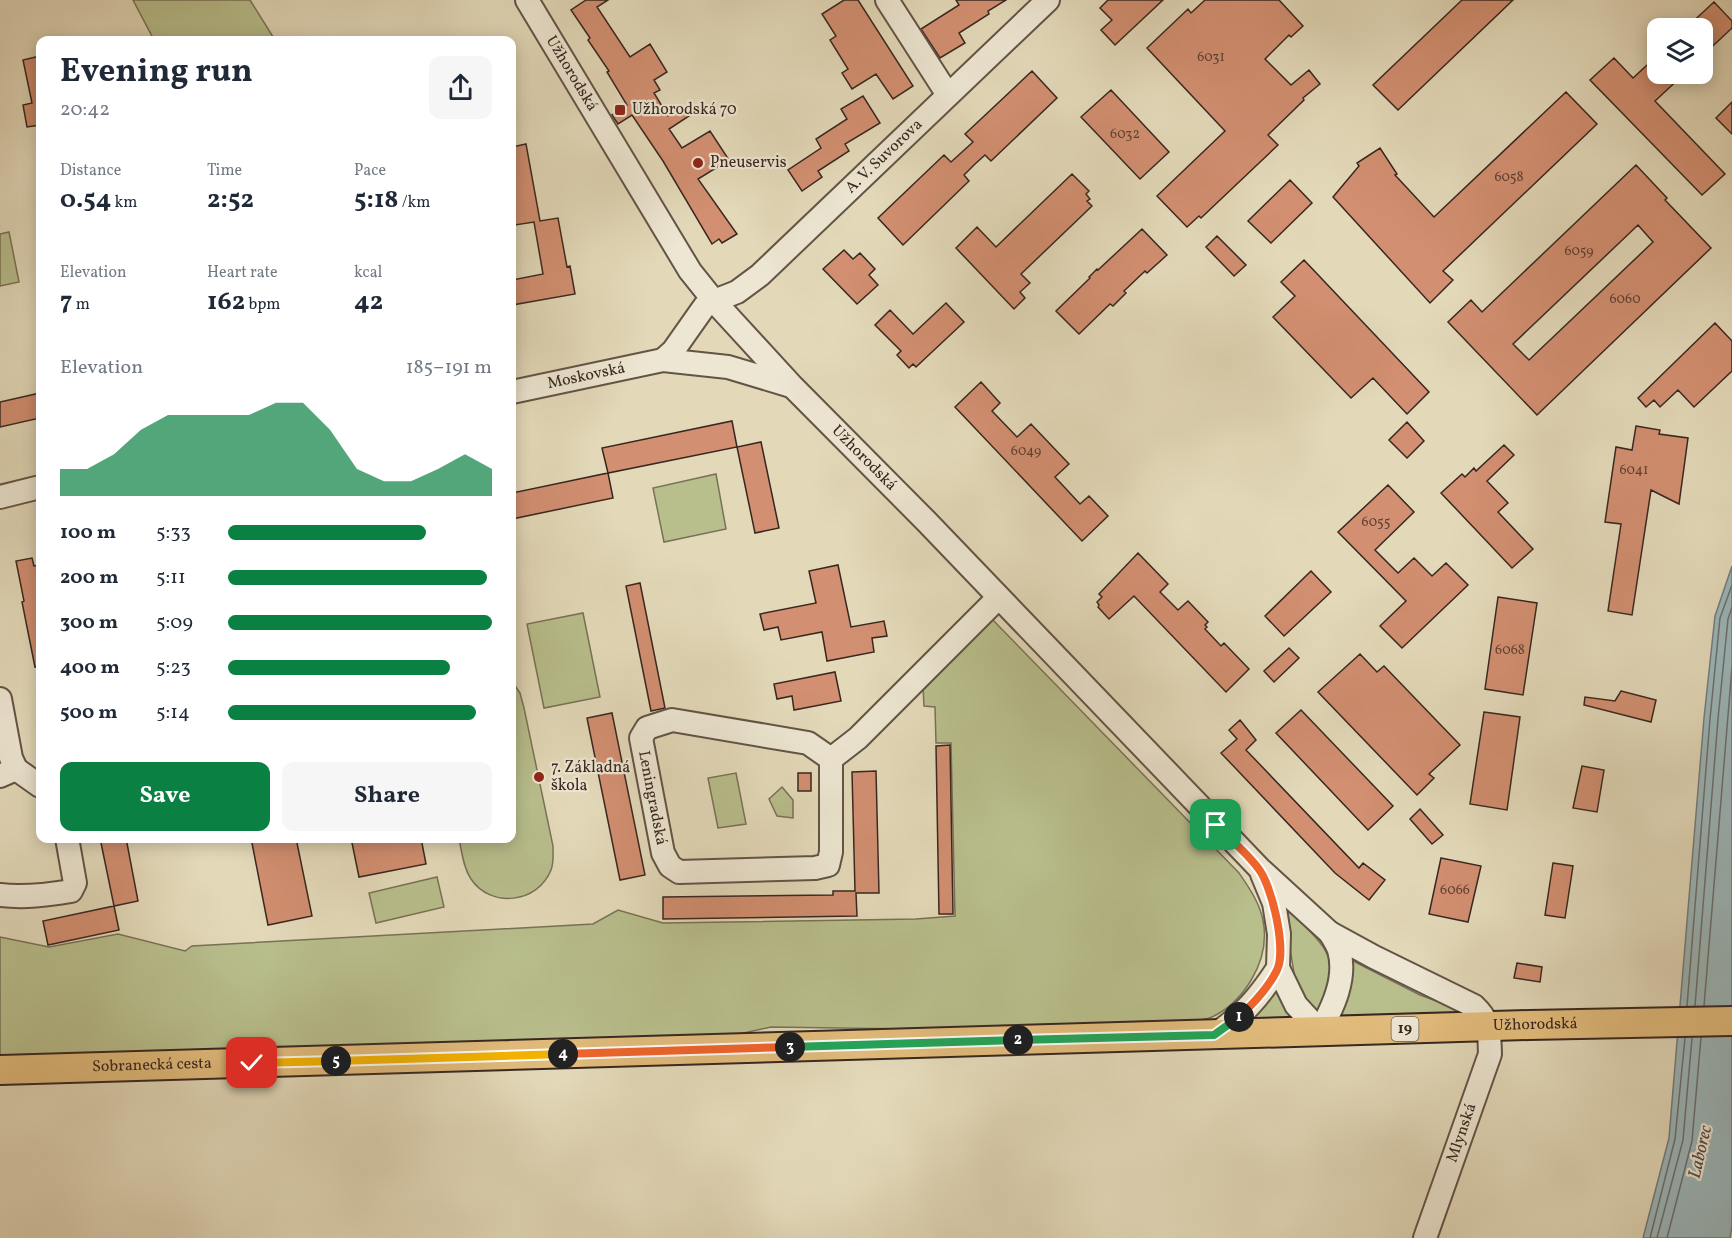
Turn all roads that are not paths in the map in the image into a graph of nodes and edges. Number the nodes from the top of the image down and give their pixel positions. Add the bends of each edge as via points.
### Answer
1 (527, 0) edge
2 (887, 0) edge
3 (1048, 0) edge
4 (948, 95) junction
5 (714, 301) junction
6 (663, 360) junction
7 (792, 386) junction
8 (516, 391) edge
9 (36, 488) edge
10 (0, 497) edge
11 (998, 598) junction
12 (0, 699) edge
13 (831, 759) junction
14 (8, 772) edge
15 (36, 784) edge
16 (67, 843) edge
17 (1260, 869) junction
18 (0, 895) edge
19 (1330, 933) junction
20 (1278, 968) junction
21 (1732, 1021) edge
22 (1489, 1026) junction
23 (1320, 1032) junction
24 (1214, 1035) junction
25 (0, 1070) edge
26 (1425, 1238) edge

1 - 5 street, Užhorodská via 690,271
2 - 4 street
3 - 4 street, A. V. Suvorova
4 - 5 street, A. V. Suvorova via 760,275 737,292
5 - 6 street via 704,307
5 - 7 street, Užhorodská
6 - 7 street, Moskovská via 728,367
6 - 8 street, Moskovská
7 - 11 street, Užhorodská
9 - 10 street
11 - 13 street via 858,738
11 - 17 street, Užhorodská
12 - 14 street via 11,758
13 - 13 street, Leningradská via 808,743 672,720 646,728 641,738 663,854 670,866 679,872 828,865
14 - 15 street
16 - 18 street via 75,883 71,891
17 - 19 street, Užhorodská
17 - 20 street, Užhorodská via 1274,903 1280,934
19 - 22 street, Užhorodská via 1474,1006
19 - 23 street, Užhorodská via 1339,949 1342,971 1334,1005
20 - 23 street, Užhorodská via 1296,1005
20 - 24 street, Užhorodská via 1242,1015
21 - 22 main road, Užhorodská / 19
22 - 23 main road, Sobranecká cesta / 19
22 - 26 street, Mlynská via 1490,1054
23 - 24 main road, Sobranecká cesta / 19
24 - 25 main road, Sobranecká cesta / 19

